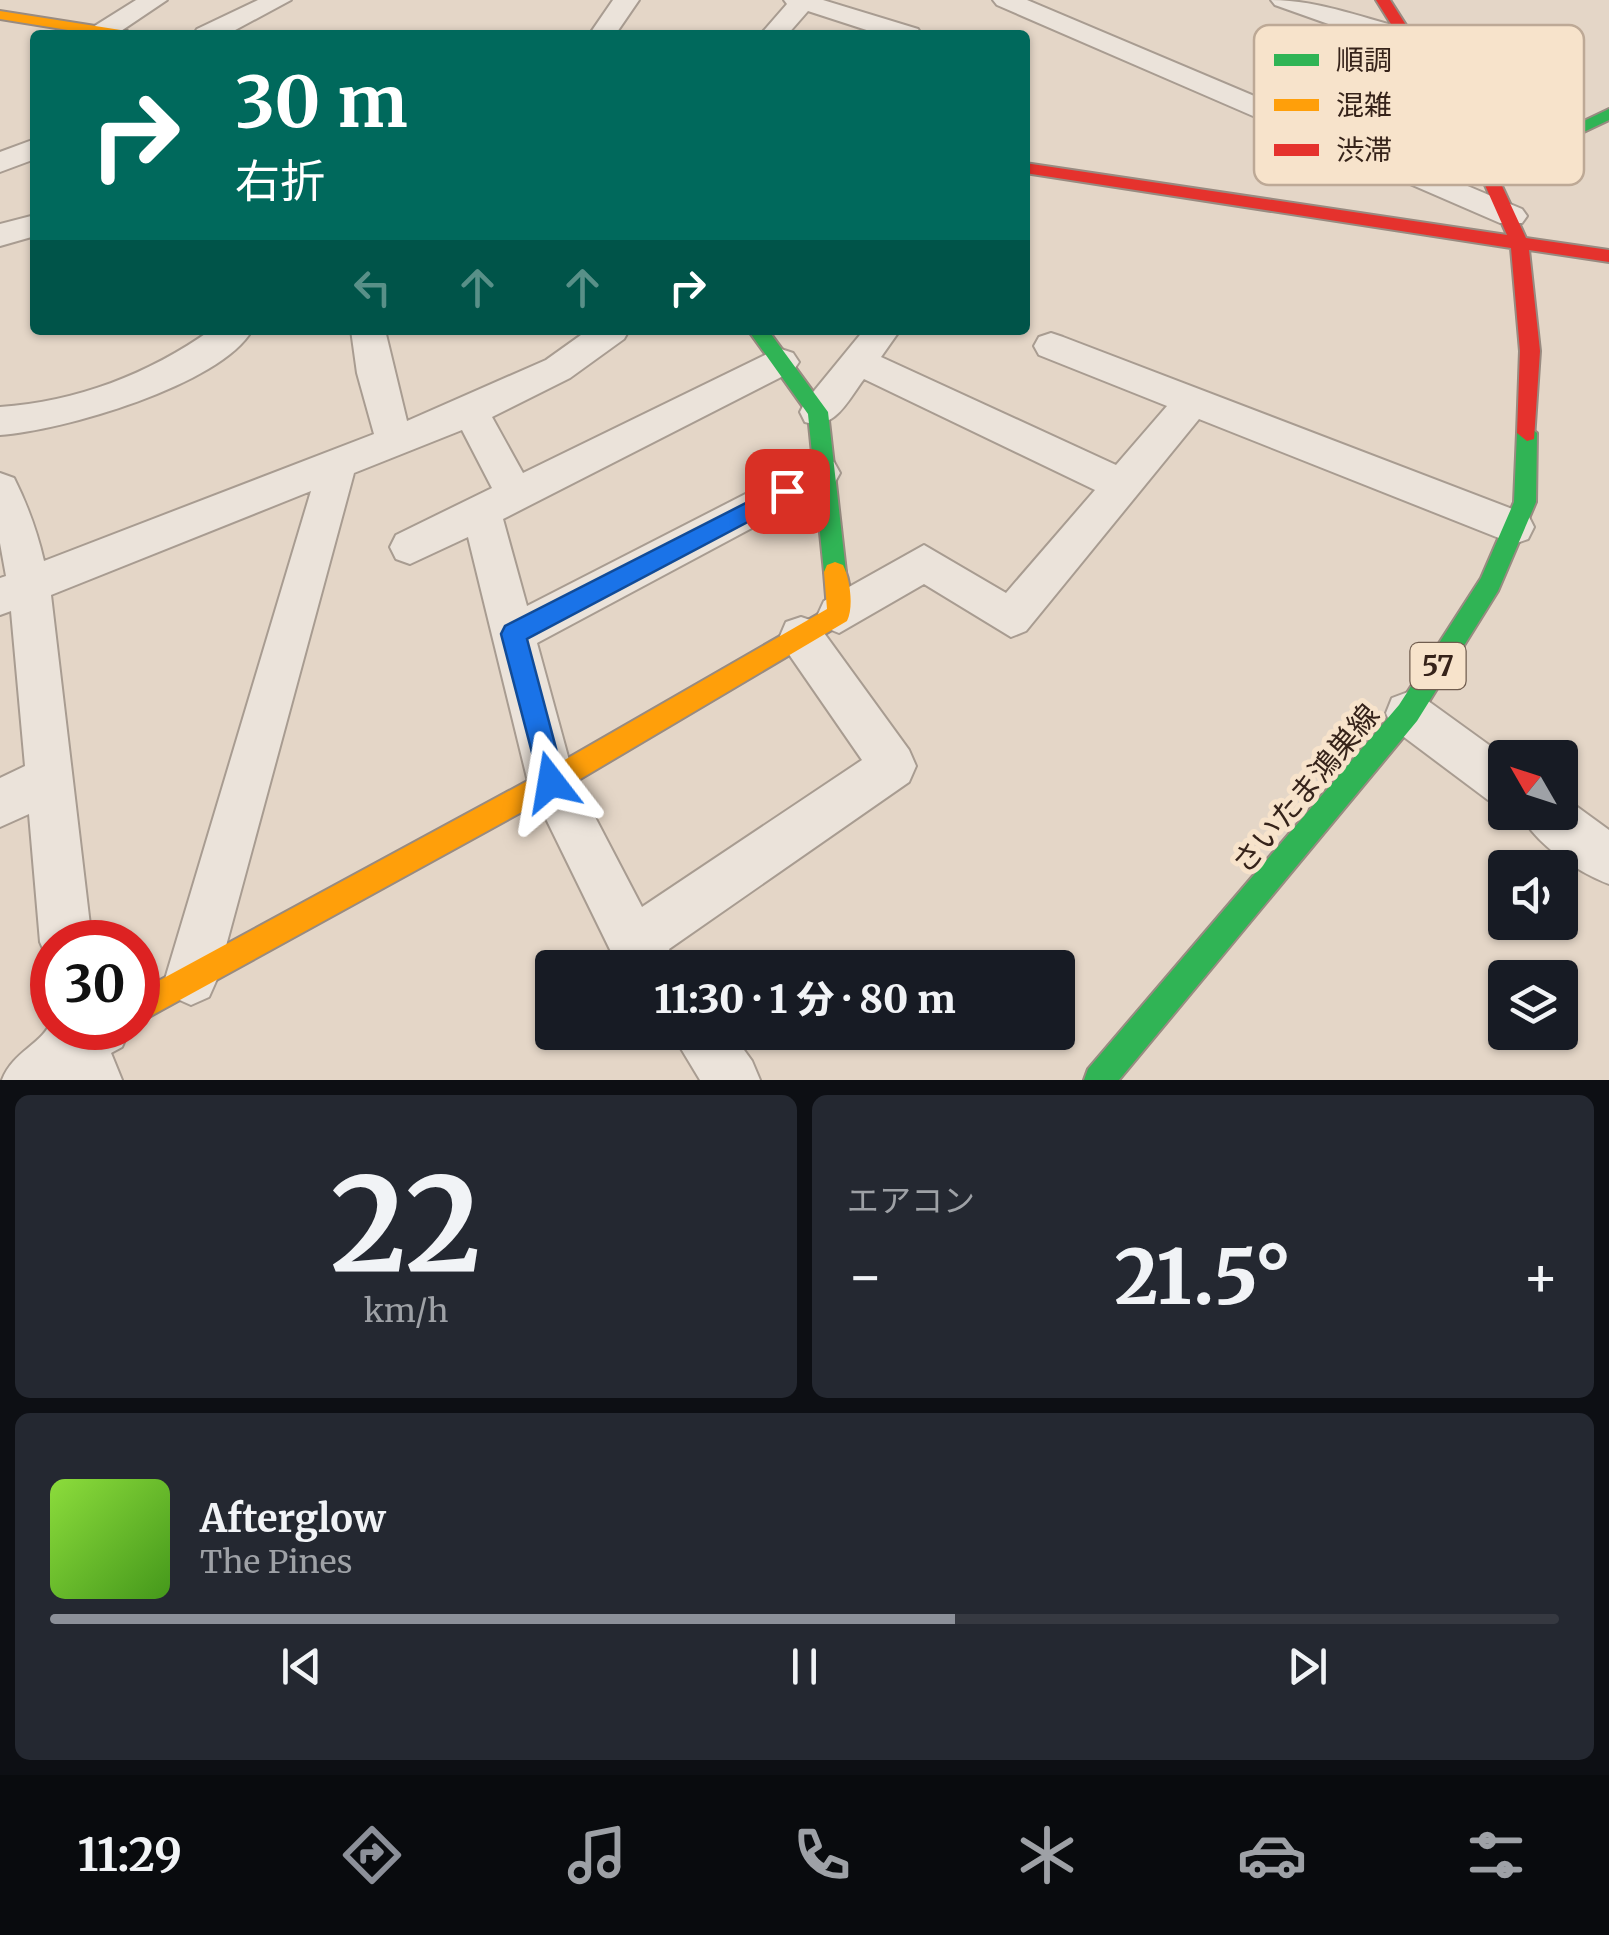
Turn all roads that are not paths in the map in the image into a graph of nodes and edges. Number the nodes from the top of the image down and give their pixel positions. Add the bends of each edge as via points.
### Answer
1 (154, 0) edge
2 (278, 0) edge
3 (626, 0) edge
4 (1284, 0) edge
5 (1383, 0) edge
6 (801, 1) edge
7 (1009, 1) edge
8 (0, 15) edge
9 (1354, 25) edge
10 (1399, 25) edge
11 (95, 30) edge
12 (118, 30) edge
13 (216, 30) edge
14 (605, 30) edge
15 (777, 30) edge
16 (893, 30) edge
17 (1005, 30) edge
18 (1254, 112) edge
19 (1609, 114) edge
20 (1584, 126) edge
21 (30, 150) edge
22 (0, 163) edge
23 (1030, 169) edge
24 (1416, 185) edge
25 (1491, 185) edge
26 (30, 226) edge
27 (1515, 230) junction
28 (0, 235) edge
29 (1609, 256) edge
30 (228, 335) edge
31 (369, 335) edge
32 (599, 335) edge
33 (761, 335) edge
34 (879, 335) edge
35 (1051, 346) dead end
36 (858, 360) junction
37 (780, 362) junction
38 (1192, 402) junction
39 (472, 411) junction
40 (818, 412) junction
41 (0, 421) edge
42 (395, 441) junction
43 (338, 464) junction
44 (822, 473) junction
45 (1120, 484) junction
46 (0, 488) edge
47 (499, 504) junction
48 (1514, 527) junction
49 (410, 547) dead end
50 (15, 592) edge
51 (820, 625) junction
52 (513, 634) junction
53 (1408, 714) junction
54 (1488, 772) edge
55 (48, 779) junction
56 (551, 782) junction
57 (0, 803) edge
58 (1568, 830) edge
59 (1609, 860) edge
60 (64, 920) edge
61 (639, 950) edge
62 (649, 950) edge
63 (190, 980) junction
64 (160, 996) edge
65 (78, 1050) edge
66 (711, 1050) edge
67 (29, 1080) edge
68 (733, 1080) edge
69 (1099, 1080) edge

1 - 12 street
2 - 13 street
3 - 14 street
4 - 9 street
5 - 10 street
6 - 15 street
6 - 16 street
7 - 17 street
7 - 18 street
8 - 11 street
19 - 20 street
21 - 22 street
23 - 27 street
24 - 27 street
25 - 27 street
26 - 28 street
27 - 29 street
27 - 48 street, さいたま鴻巣線 / 57 via 1530,351 1525,502
30 - 41 street via 153,380 78,407
31 - 42 street
32 - 39 street via 558,370
33 - 37 street
34 - 36 street
35 - 38 street
36 - 40 street
36 - 45 street
37 - 40 street
37 - 47 street
38 - 45 street
38 - 48 street
39 - 42 street
39 - 47 street
40 - 44 street
42 - 43 street
43 - 50 street
43 - 63 street
44 - 51 street
44 - 52 street
45 - 51 street via 1011,618 924,562
46 - 50 street via 16,524
47 - 49 street
47 - 52 street
48 - 53 street, さいたま鴻巣線 / 57 via 1490,584
50 - 55 street
51 - 56 street
51 - 62 street via 893,766
52 - 56 street
53 - 54 street
53 - 69 street, さいたま鴻巣線 / 57
55 - 57 street
55 - 60 street
56 - 61 street
56 - 63 street
58 - 59 street
63 - 64 street
65 - 67 street
66 - 68 street

